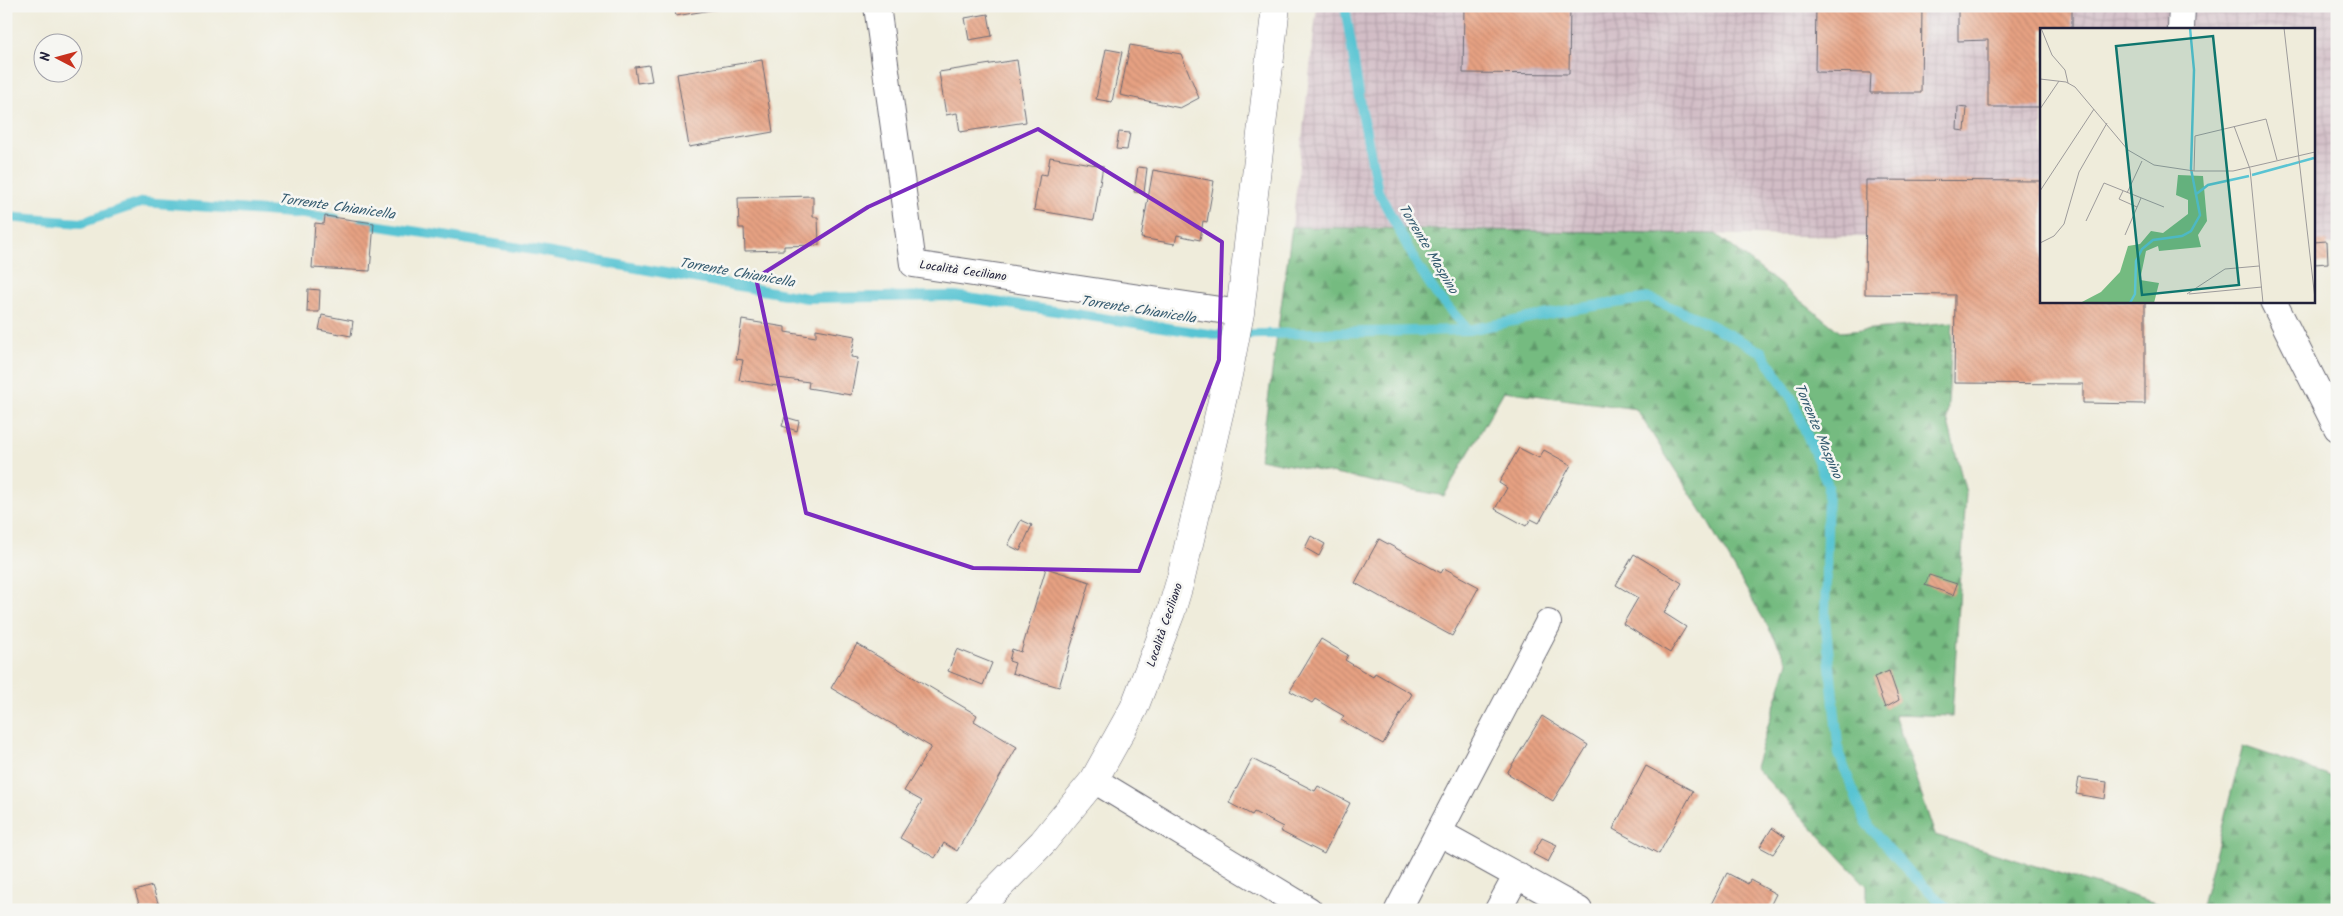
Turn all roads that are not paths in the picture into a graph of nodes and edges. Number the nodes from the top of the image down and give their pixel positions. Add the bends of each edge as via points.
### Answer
1 (877, 6) edge
2 (1276, 6) edge
3 (2182, 6) edge
4 (2182, 28) edge
5 (2274, 302) edge
6 (1240, 313) junction
7 (2337, 428) edge
8 (1548, 624) dead end
9 (1094, 780) junction
10 (1440, 833) junction
11 (1517, 875) junction
12 (976, 910) edge
13 (1309, 910) edge
14 (1398, 910) edge
15 (1498, 910) edge
16 (1580, 910) edge

1 - 6 street, Località Ceciliano via 913,264
2 - 6 street, Località Ceciliano
3 - 4 street
5 - 7 street
6 - 9 street, Località Ceciliano via 1171,612 1134,708
8 - 10 street
9 - 12 street, Località Ceciliano via 1043,842
9 - 13 street
10 - 11 street
10 - 14 street
11 - 15 street
11 - 16 street

